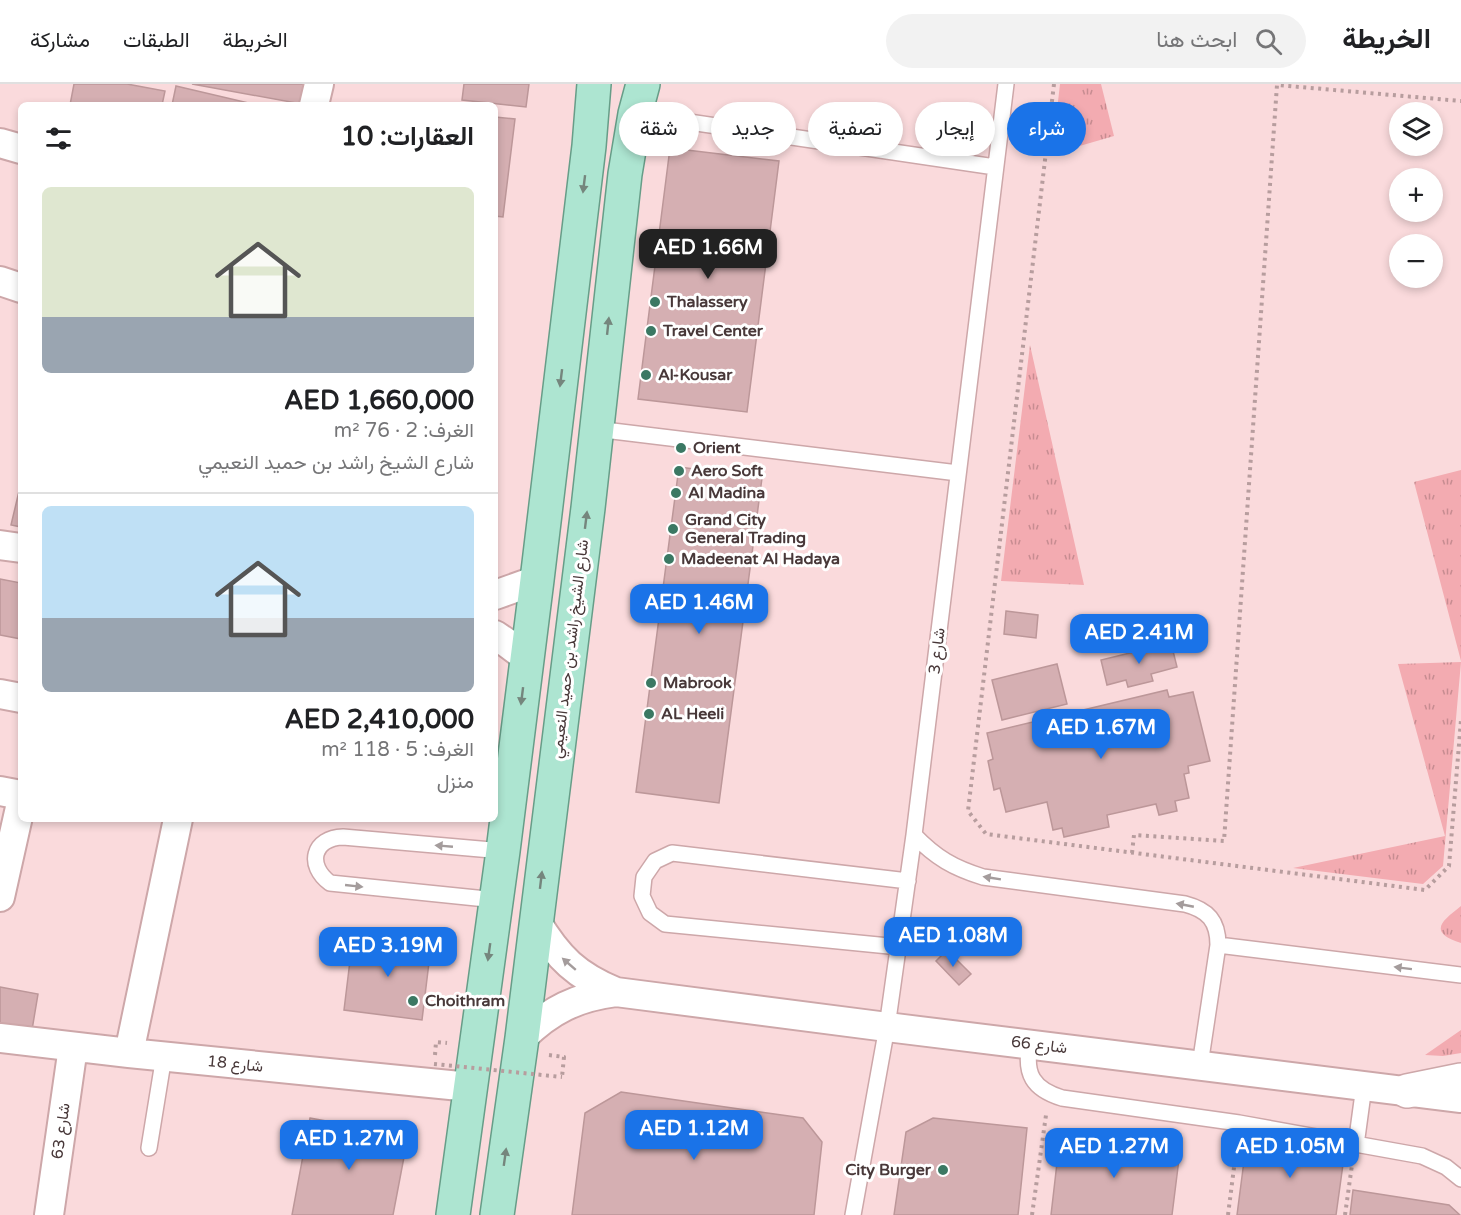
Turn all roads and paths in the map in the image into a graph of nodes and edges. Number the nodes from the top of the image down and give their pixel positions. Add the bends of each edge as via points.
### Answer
1 (319, 84) edge
2 (594, 84) edge
3 (1006, 84) edge
4 (1054, 84) edge
5 (639, 99) edge
6 (1461, 101) edge
7 (315, 102) edge
8 (0, 143) edge
9 (18, 148) edge
10 (995, 167) junction
11 (0, 281) edge
12 (18, 287) edge
13 (596, 429) junction
14 (958, 473) junction
15 (0, 545) edge
16 (18, 548) edge
17 (537, 580) junction
18 (498, 594) edge
19 (498, 637) edge
20 (527, 658) junction
21 (0, 694) edge
22 (18, 697) edge
23 (1461, 720) edge
24 (1460, 752) edge
25 (0, 791) edge
26 (18, 794) edge
27 (1454, 799) junction
28 (1461, 799) edge
29 (18, 816) edge
30 (177, 822) edge
31 (914, 836) junction
32 (503, 851) junction
33 (1132, 853) junction
34 (908, 881) junction
35 (0, 897) edge
36 (496, 900) junction
37 (536, 921) junction
38 (1218, 945) junction
39 (899, 947) junction
40 (1461, 975) edge
41 (616, 992) junction
42 (887, 1027) junction
43 (0, 1038) edge
44 (522, 1038) junction
45 (1030, 1044) junction
46 (73, 1047) junction
47 (129, 1053) junction
48 (164, 1056) junction
49 (564, 1057) dead end
50 (434, 1064) dead end
51 (1200, 1065) junction
52 (1461, 1080) edge
53 (1364, 1086) junction
54 (470, 1087) junction
55 (1407, 1091) junction
56 (1048, 1093) junction
57 (1461, 1098) edge
58 (1239, 1123) junction
59 (1356, 1145) junction
60 (149, 1149) dead end
61 (1461, 1179) edge
62 (49, 1215) edge
63 (453, 1215) edge
64 (497, 1215) edge
65 (853, 1215) edge
66 (1032, 1215) edge
67 (1228, 1215) edge
68 (1345, 1215) edge

1 - 7 street
2 -> 17 main road
3 - 10 lane, شارع 3
4 - 33 path via 968,811 986,834
5 - 10 lane
13 -> 5 main road, شارع الشيخ راشد بن حميد النعيمي via 625,174
6 - 33 path via 1278,85 1224,841 1134,834
8 - 9 street
10 - 14 lane, شارع 3
11 - 12 street
13 - 14 lane
37 -> 13 main road, شارع الشيخ راشد بن حميد النعيمي
14 - 31 lane, شارع 3
15 - 16 street
17 - 18 street
17 - 20 main road
19 - 20 street
20 -> 32 main road
21 - 22 street
23 - 24 path
24 - 27 path
25 - 26 street
27 - 28 path
27 - 33 path via 1449,866 1425,890
29 - 35 street
30 - 47 street
31 - 34 lane, شارع 3
38 -> 31 lane via 1214,922 1196,907 983,878 945,862
32 - 36 main road
32 -> 36 lane via 333,837 324,842 315,858 321,877 330,883
34 - 39 lane, شارع 3
34 - 39 lane via 672,853 655,861 644,877 642,896 650,913 665,924
36 -> 54 main road
41 -> 37 street, شارع 66 via 596,984 561,957
37 - 44 main road, شارع الشيخ راشد بن حميد النعيمي
40 -> 38 lane
38 - 51 lane
39 - 42 lane, شارع 3
41 - 42 street, شارع 66
41 - 44 street, شارع 66 via 565,1006
42 - 45 street, شارع 66
42 - 65 lane, شارع 3
43 - 46 street, شارع 18
64 -> 44 main road, شارع الشيخ راشد بن حميد النعيمي
45 - 51 street, شارع 66
45 - 56 lane via 1030,1072
46 - 47 street, شارع 18
46 - 62 street, شارع 63
47 - 48 street, شارع 18
48 - 54 street, شارع 18
48 - 60 lane
49 - 50 path, bridge via 562,1077
51 - 53 street, شارع 66
52 - 55 street
53 - 55 street, شارع 66
53 - 59 lane
54 - 63 main road
55 - 57 street, شارع 66
56 - 58 lane
56 - 66 path
58 - 59 lane
58 - 67 path
59 - 61 lane via 1422,1156
59 - 68 path

